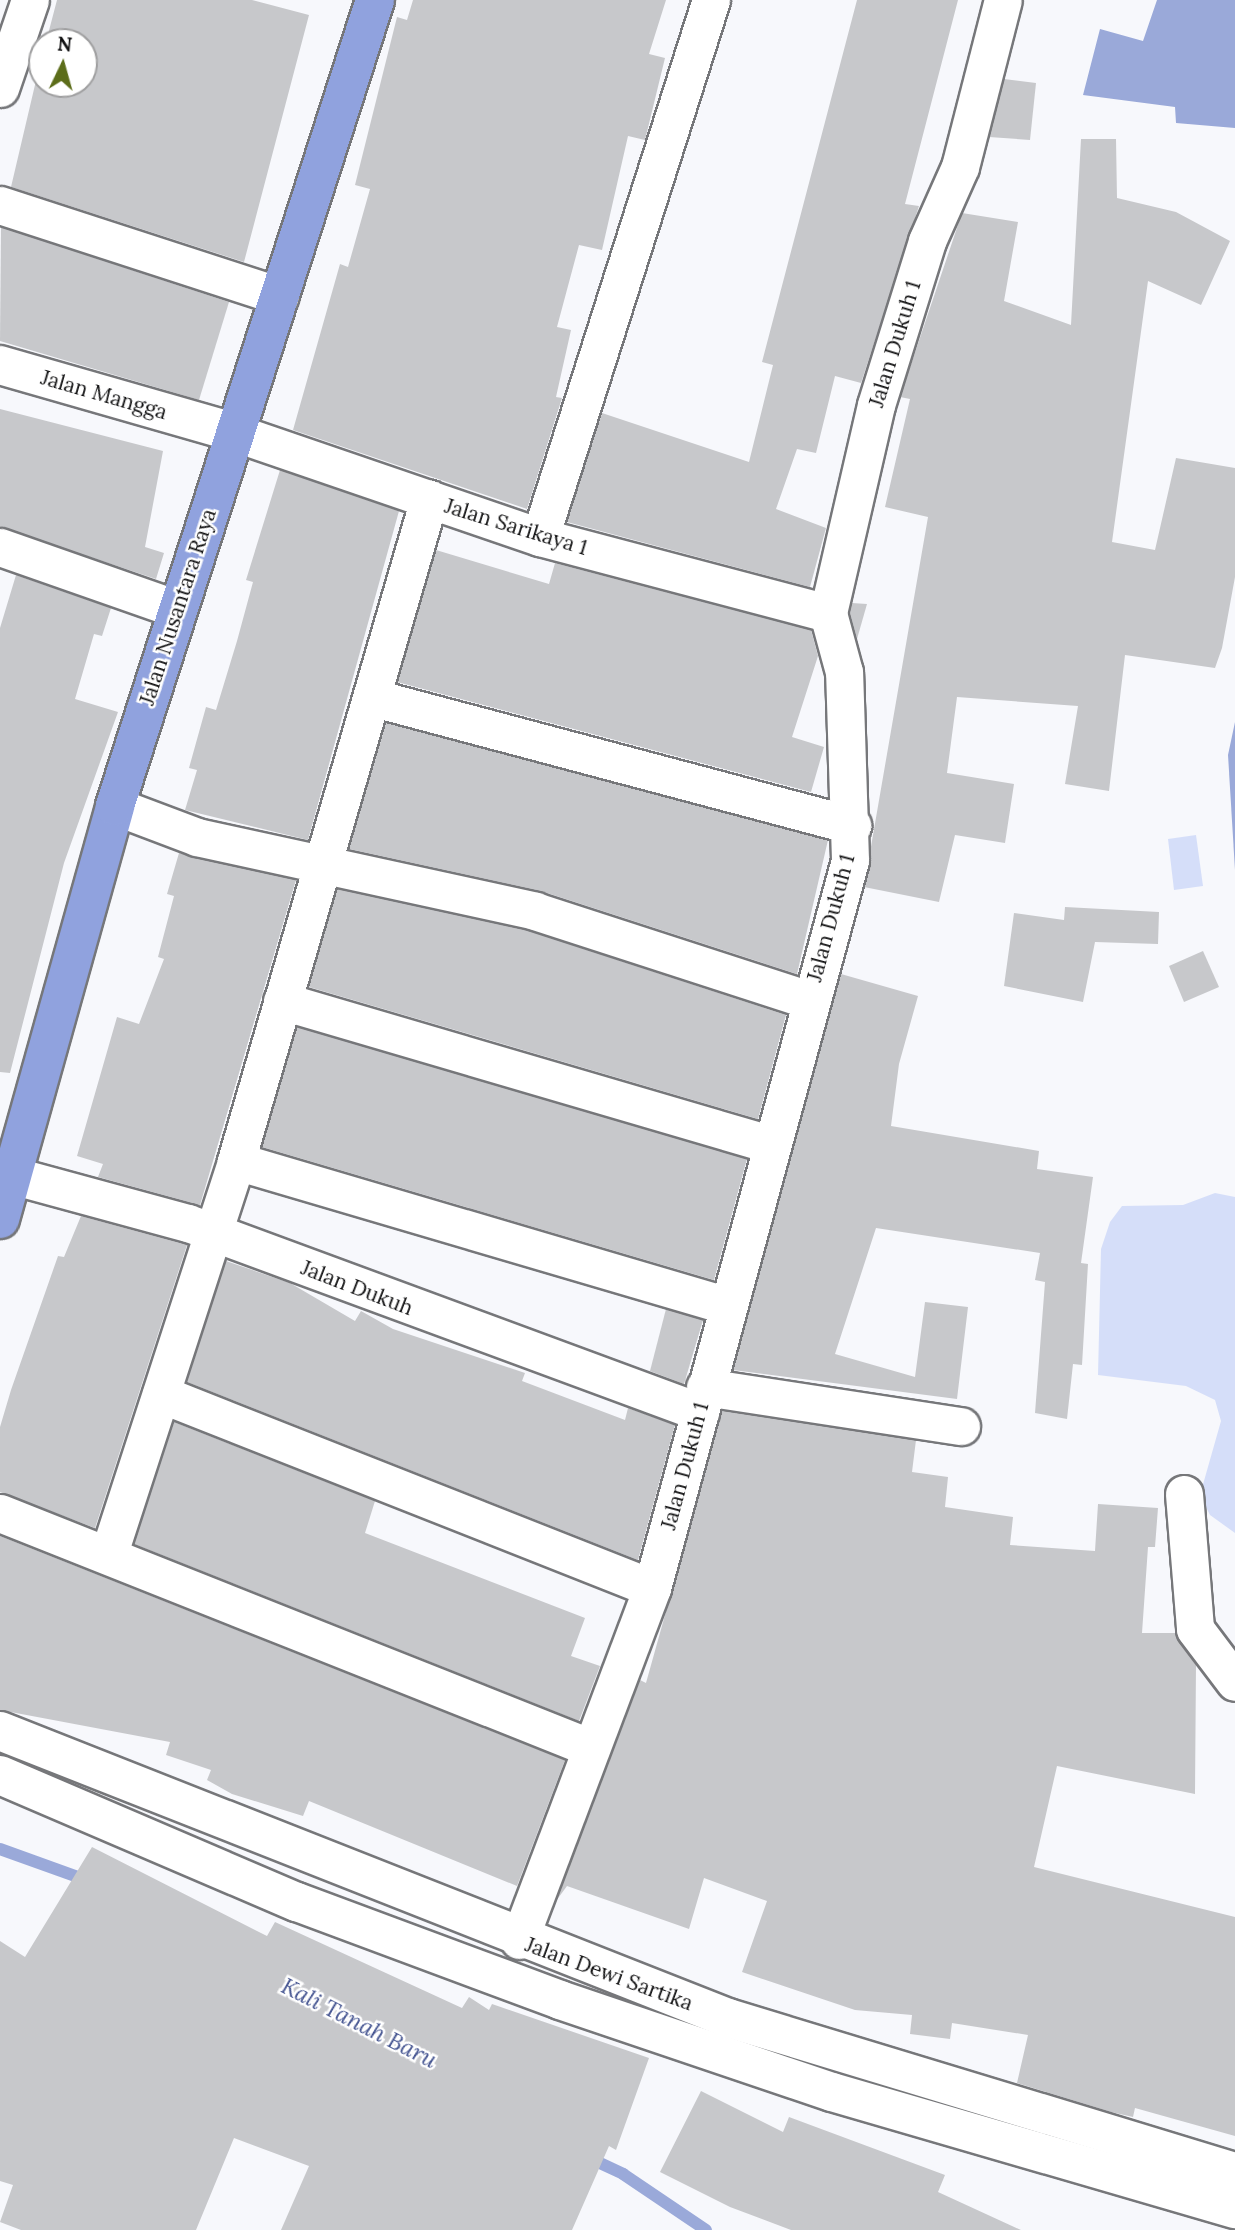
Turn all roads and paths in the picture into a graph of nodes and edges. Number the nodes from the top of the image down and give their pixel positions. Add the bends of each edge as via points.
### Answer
1 (30, 0) edge
2 (375, 0) edge
3 (711, 0) edge
4 (1003, 0) edge
5 (0, 88) edge
6 (0, 205) edge
7 (280, 296) junction
8 (0, 365) edge
9 (221, 428) junction
10 (429, 499) junction
11 (540, 537) junction
12 (0, 547) edge
13 (177, 609) junction
14 (828, 613) junction
15 (373, 698) junction
16 (115, 806) junction
17 (852, 825) junction
18 (325, 863) junction
19 (809, 1000) junction
20 (282, 1001) junction
21 (769, 1144) junction
22 (236, 1161) junction
23 (11, 1175) junction
24 (0, 1219) edge
25 (214, 1232) junction
26 (725, 1305) junction
27 (161, 1394) junction
28 (702, 1399) junction
29 (961, 1426) dead end
30 (1184, 1494) dead end
31 (0, 1513) edge
32 (109, 1553) junction
33 (652, 1588) junction
34 (1235, 1682) edge
35 (0, 1731) edge
36 (591, 1748) junction
37 (0, 1775) edge
38 (519, 1940) junction
39 (1235, 2172) edge
40 (1235, 2209) edge

1 - 5 street
2 - 7 highway, Jalan Nusantara Raya
3 - 11 street
4 - 14 street, Jalan Dukuh 1 via 960,167 927,242 876,405
6 - 7 street
7 - 9 highway, Jalan Nusantara Raya
8 - 9 main road, Jalan Mangga
9 - 10 street, Jalan Sarikaya 1
9 - 13 highway, Jalan Nusantara Raya
10 - 11 street, Jalan Sarikaya 1
10 - 15 street
11 - 14 street, Jalan Sarikaya 1
12 - 13 street
13 - 16 highway, Jalan Nusantara Raya
14 - 17 street, Jalan Dukuh 1 via 844,672
15 - 17 street
15 - 18 street
16 - 18 street via 197,837
16 - 23 highway, Jalan Nusantara Raya
17 - 19 street, Jalan Dukuh 1 via 850,860
18 - 19 street via 535,911
18 - 20 street
19 - 21 street, Jalan Dukuh 1
20 - 21 street
20 - 22 street
21 - 26 street, Jalan Dukuh 1
22 - 25 street
22 - 26 street
23 - 24 highway, Jalan Nusantara Raya
23 - 25 street, Jalan Dukuh
25 - 27 street
25 - 28 street, Jalan Dukuh
26 - 28 street, Jalan Dukuh 1
27 - 32 street
27 - 33 street
28 - 29 street, Jalan Dukuh
28 - 33 street, Jalan Dukuh 1
30 - 34 street via 1195,1629
31 - 32 street
32 - 36 street
33 - 36 street, Jalan Dukuh 1
35 - 38 main road, Jalan Dewi Sartika
36 - 38 street, Jalan Dukuh 1
37 - 40 main road, Jalan Dewi Sartika via 297,1902 560,2000 844,2096
38 - 39 main road, Jalan Dewi Sartika via 883,2070

